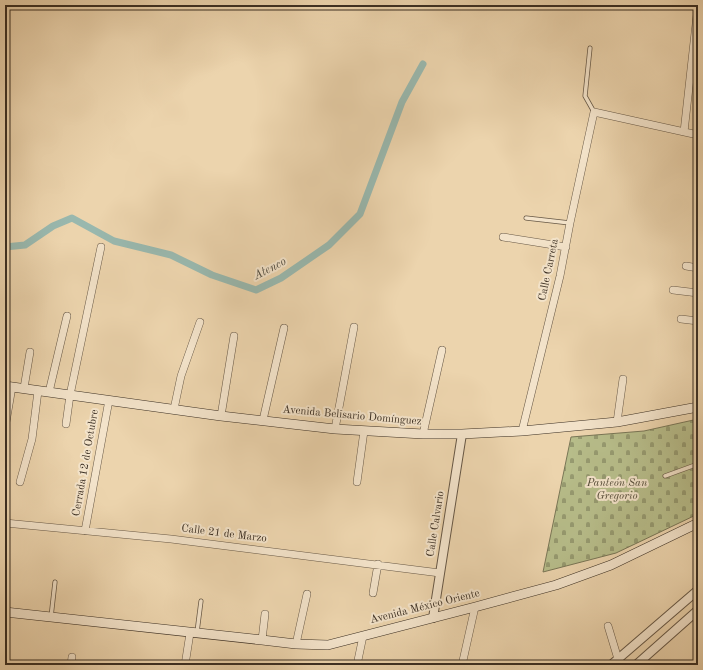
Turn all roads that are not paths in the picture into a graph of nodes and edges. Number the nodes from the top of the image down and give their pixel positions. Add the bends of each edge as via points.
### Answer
1 (698, 6) edge
2 (590, 48) dead end
3 (594, 112) junction
4 (684, 132) junction
5 (698, 135) edge
6 (526, 218) dead end
7 (570, 223) junction
8 (503, 237) dead end
9 (101, 247) dead end
10 (566, 247) junction
11 (686, 266) dead end
12 (698, 268) edge
13 (673, 290) dead end
14 (698, 293) edge
15 (67, 316) dead end
16 (681, 319) dead end
17 (698, 321) edge
18 (200, 322) dead end
19 (354, 327) dead end
20 (284, 328) dead end
21 (234, 336) dead end
22 (442, 350) dead end
23 (30, 352) dead end
24 (623, 379) dead end
25 (9, 387) edge
26 (24, 388) junction
27 (38, 391) junction
28 (49, 392) junction
29 (70, 395) junction
30 (109, 400) junction
31 (698, 407) edge
32 (174, 409) junction
33 (221, 416) junction
34 (263, 420) junction
35 (617, 422) junction
36 (66, 424) dead end
37 (5, 428) edge
38 (335, 429) junction
39 (364, 431) junction
40 (522, 431) junction
41 (423, 434) junction
42 (462, 434) junction
43 (698, 464) edge
44 (665, 476) dead end
45 (20, 482) dead end
46 (357, 482) dead end
47 (5, 523) edge
48 (698, 523) edge
49 (85, 531) junction
50 (378, 564) junction
51 (440, 573) junction
52 (55, 582) dead end
53 (698, 590) edge
54 (373, 593) dead end
55 (307, 594) dead end
56 (200, 601) dead end
57 (475, 608) junction
58 (698, 610) edge
59 (5, 612) edge
60 (266, 614) dead end
61 (51, 617) junction
62 (433, 618) junction
63 (608, 626) dead end
64 (193, 633) junction
65 (363, 636) junction
66 (262, 640) junction
67 (296, 644) junction
68 (72, 657) dead end
69 (615, 662) edge
70 (71, 665) edge
71 (185, 665) edge
72 (357, 665) edge
73 (462, 665) edge
74 (636, 665) edge

1 - 4 street
2 - 3 lane via 585,96
3 - 4 street
3 - 7 street, Calle Carreta
4 - 5 street
6 - 7 lane
7 - 10 street, Calle Carreta
8 - 10 street
9 - 29 street
10 - 40 street, Calle Carreta
11 - 12 street
13 - 14 street
15 - 28 street
16 - 17 street
18 - 32 street via 181,376
19 - 38 street
20 - 34 street
21 - 33 street
22 - 41 street
23 - 26 street
24 - 35 street
25 - 26 main road, Avenida Belisario Domínguez
25 - 37 street
26 - 27 main road, Avenida Belisario Domínguez
27 - 28 main road, Avenida Belisario Domínguez
27 - 45 street via 32,439
28 - 29 main road, Avenida Belisario Domínguez
29 - 30 main road, Avenida Belisario Domínguez
29 - 36 street
30 - 32 main road, Avenida Belisario Domínguez
30 - 49 street, Cerrada 12 de Octubre
31 - 35 main road, Avenida Belisario Domínguez
32 - 33 main road, Avenida Belisario Domínguez
33 - 34 main road, Avenida Belisario Domínguez
34 - 38 main road, Avenida Belisario Domínguez
35 - 40 main road, Avenida Belisario Domínguez
38 - 39 main road, Avenida Belisario Domínguez
39 - 41 main road, Avenida Belisario Domínguez
39 - 46 street
40 - 42 main road, Avenida Belisario Domínguez
41 - 42 main road, Avenida Belisario Domínguez
42 - 51 street, Calle Calvario
43 - 44 lane
47 - 49 street, Calle 21 de Marzo
48 - 57 main road, Avenida México Oriente via 611,565
49 - 50 street, Calle 21 de Marzo
50 - 51 street, Calle 21 de Marzo
50 - 54 street
51 - 62 street, Calle Calvario
52 - 61 lane
53 - 69 street
55 - 67 street
56 - 64 lane
57 - 62 main road, Avenida México Oriente
57 - 73 street
58 - 74 street
59 - 61 main road, Avenida México Oriente
60 - 66 street
61 - 64 main road, Avenida México Oriente
62 - 65 main road, Avenida México Oriente
63 - 69 street
64 - 66 main road, Avenida México Oriente
64 - 71 street
65 - 67 main road, Avenida México Oriente via 328,645
65 - 72 street
66 - 67 main road, Avenida México Oriente
68 - 70 street

